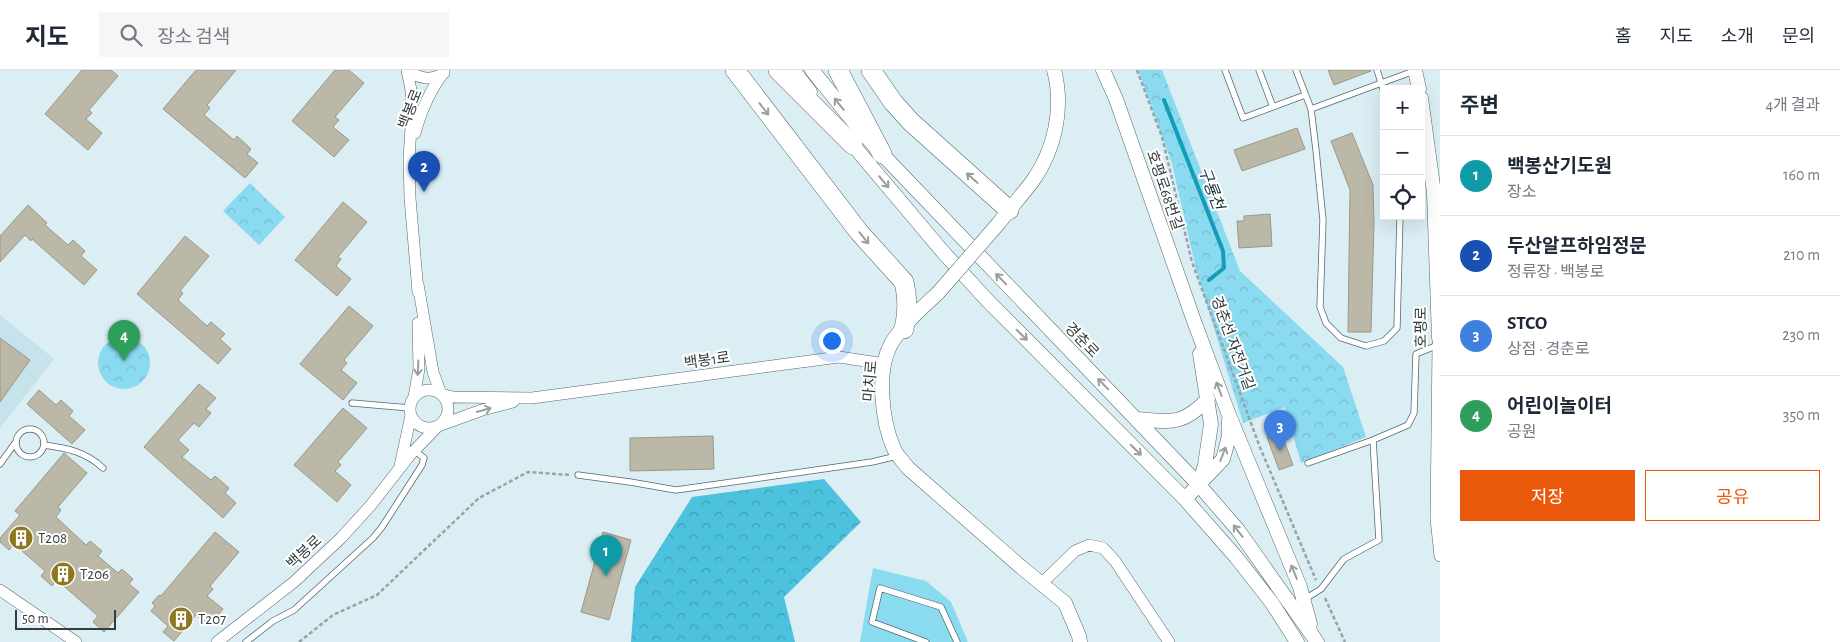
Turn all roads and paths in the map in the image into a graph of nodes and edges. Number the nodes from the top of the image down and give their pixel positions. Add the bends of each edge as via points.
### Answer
1 (408, 70) edge
2 (735, 70) edge
3 (778, 70) edge
4 (793, 70) edge
5 (812, 70) edge
6 (838, 70) edge
7 (871, 70) edge
8 (1054, 70) edge
9 (1103, 70) edge
10 (1137, 70) edge
11 (1225, 70) edge
12 (1259, 70) edge
13 (1296, 70) edge
14 (1377, 70) edge
15 (1416, 70) edge
16 (445, 71) edge
17 (1382, 83) junction
18 (1418, 85) edge
19 (1305, 95) junction
20 (1273, 107) junction
21 (1311, 109) junction
22 (1425, 127) edge
23 (853, 145) junction
24 (882, 154) junction
25 (409, 159) junction
26 (1003, 217) junction
27 (1400, 220) edge
28 (418, 284) junction
29 (1194, 321) junction
30 (904, 329) junction
31 (1439, 340) edge
32 (885, 364) junction
33 (442, 394) junction
34 (532, 398) junction
35 (1208, 399) junction
36 (352, 403) dead end
37 (412, 406) junction
38 (1229, 415) junction
39 (1137, 419) junction
40 (438, 426) junction
41 (1373, 440) junction
42 (15, 443) junction
43 (44, 444) junction
44 (415, 451) junction
45 (899, 456) junction
46 (1308, 463) dead end
47 (0, 464) edge
48 (103, 468) dead end
49 (399, 470) junction
50 (578, 475) joint
51 (1199, 485) junction
52 (1185, 499) junction
53 (1440, 556) edge
54 (1042, 583) junction
55 (1320, 589) junction
56 (0, 590) edge
57 (1303, 601) junction
58 (1315, 639) edge
59 (76, 642) edge
60 (217, 642) edge
61 (246, 642) edge
62 (299, 642) edge
63 (926, 642) edge
64 (957, 642) edge
65 (1080, 642) edge
66 (1169, 642) edge
67 (1297, 642) edge
68 (1345, 642) edge

1 - 16 street via 424,78 432,78
1 - 25 street, 백봉로 via 412,112
2 -> 30 highway via 859,232 904,282 908,303
3 - 23 highway
4 - 23 street
24 -> 5 street, 경춘로
6 - 24 highway
26 -> 7 highway via 893,102
8 - 26 street, 마치로 via 1058,110 1052,140 1042,165
9 - 29 street, 호평로68번길
10 - 55 path, 경춘선 자전거길 via 1162,137 1192,262 1259,445
11 - 20 lane via 1244,118
12 - 20 lane
13 - 19 lane
14 - 17 lane
15 - 17 lane
15 - 18 street
16 - 25 street, 백봉로 via 422,111
17 - 21 lane
19 - 20 lane
19 - 21 lane
21 - 27 lane via 1323,220 1320,308 1326,323 1341,338 1366,346 1384,341 1397,328
22 - 31 street, 호평로 via 1434,193
23 -> 52 street via 988,300
39 -> 24 street, 경춘로
25 - 28 street, 백봉로
26 - 30 street, 마치로, bridge
28 - 33 street, 백봉로 via 433,372
28 -> 37 street, 백봉로 via 419,361
29 - 35 street
38 -> 29 street
30 - 32 street, 마치로 via 891,345
31 - 41 lane via 1416,354 1414,413 1408,425
31 - 53 street, 호평로 via 1436,519
32 - 34 street, 백봉1로 via 839,357
32 - 45 street, 마치로 via 882,404 890,437
33 - 34 street, 백봉1로 via 461,398
33 - 37 street via 430,389 419,393
33 - 40 street via 449,410
40 -> 34 street, 백봉1로 via 482,410
35 - 39 street via 1195,413 1183,419
35 - 51 street via 1211,424
36 - 37 lane
37 - 40 street via 419,425 425,428
37 - 49 street, 백봉로
51 -> 38 street via 1223,459 1229,436
57 -> 38 street
39 - 51 street, 경춘로
40 - 44 street, 백봉로
41 - 46 lane
41 - 55 lane via 1379,540 1344,559
42 - 43 lane via 25,458 39,455
42 - 43 lane via 23,430 32,429 41,434
42 - 47 lane
43 - 48 lane via 69,448 93,458
44 - 49 street, 백봉로
44 - 61 lane via 424,458 422,465 373,538 294,610 273,620
45 - 50 lane via 676,490
45 - 54 street, 마치로 via 908,468
49 - 60 street, 백봉로 via 341,538 294,582
50 - 62 path via 528,472 479,498 377,595 333,615
51 - 52 street
58 -> 51 street, 경춘로 via 1238,530
52 - 67 street via 1248,572
54 - 65 street, 마치로 via 1065,603
54 - 66 street via 1075,551 1089,545 1103,548
55 - 57 lane
55 - 68 path, 경춘선 자전거길
56 - 59 street
57 - 58 street
63 - 64 lane via 872,622 880,588 942,607

